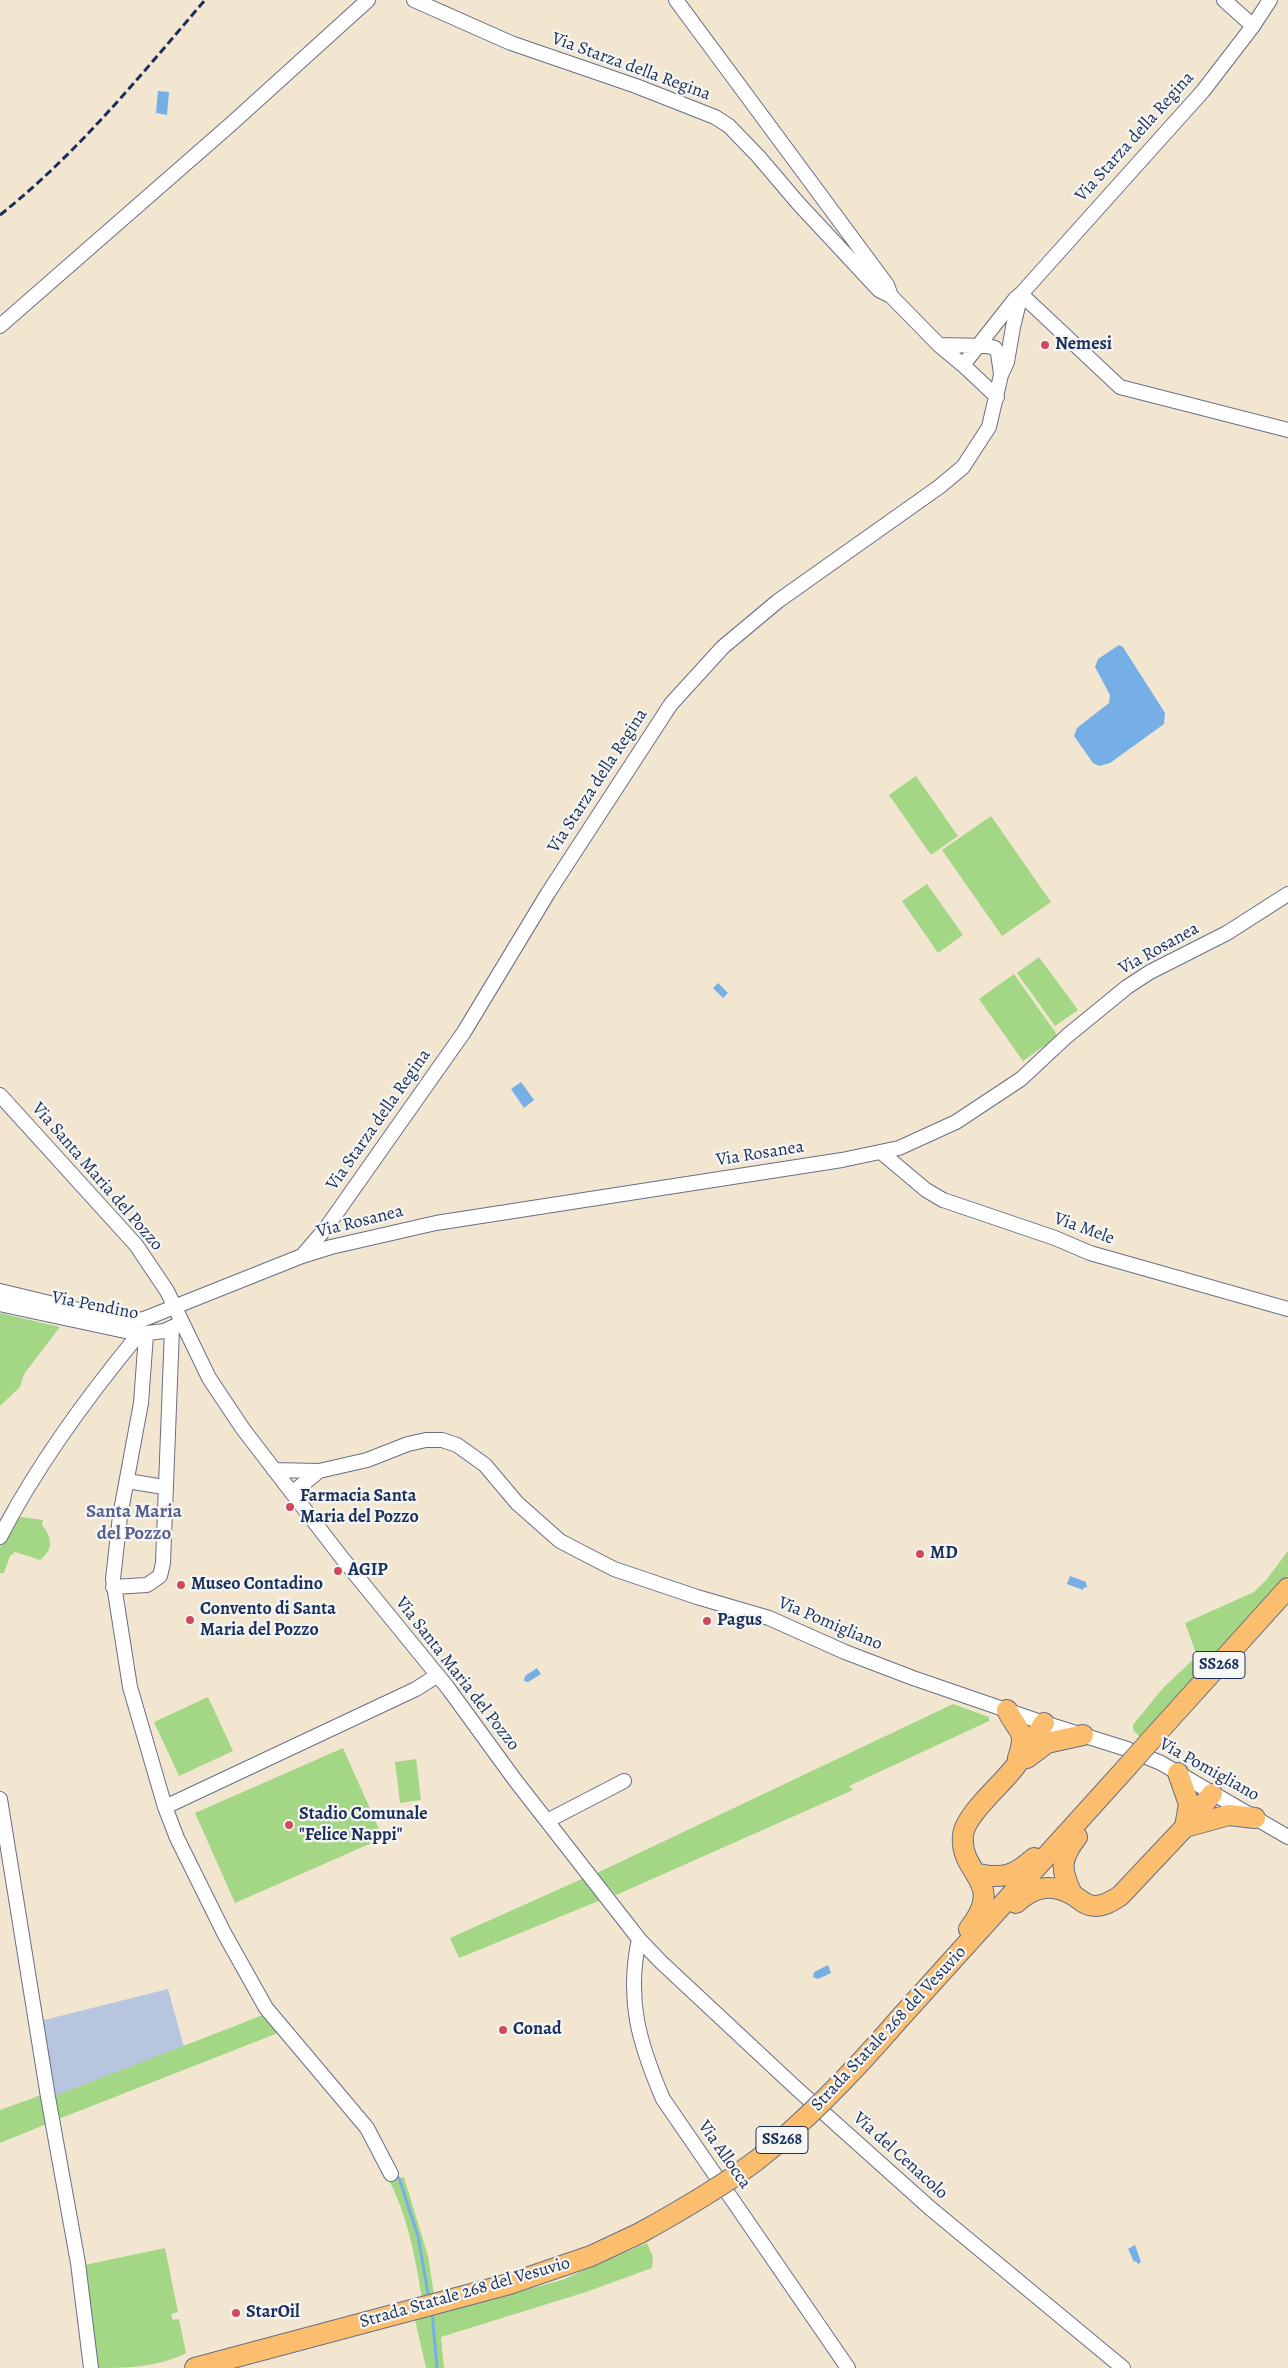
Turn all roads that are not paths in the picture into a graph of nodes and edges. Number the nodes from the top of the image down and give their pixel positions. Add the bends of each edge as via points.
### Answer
1 (368, 0) edge
2 (414, 0) edge
3 (676, 0) edge
4 (1224, 0) edge
5 (1270, 0) edge
6 (1253, 26) junction
7 (1021, 294) junction
8 (891, 296) junction
9 (0, 326) edge
10 (940, 345) junction
11 (976, 346) junction
12 (963, 365) junction
13 (1001, 375) junction
14 (997, 397) junction
15 (1288, 430) edge
16 (1288, 894) edge
17 (0, 1095) edge
18 (882, 1153) junction
19 (302, 1256) junction
20 (0, 1291) edge
21 (0, 1304) edge
22 (176, 1308) junction
23 (1288, 1309) edge
24 (177, 1326) junction
25 (143, 1335) junction
26 (274, 1470) junction
27 (319, 1471) junction
28 (127, 1481) junction
29 (164, 1487) junction
30 (292, 1493) junction
31 (0, 1537) edge
32 (113, 1587) junction
33 (1288, 1588) edge
34 (438, 1675) junction
35 (1007, 1710) junction
36 (1044, 1723) junction
37 (1083, 1736) junction
38 (1015, 1766) junction
39 (1178, 1774) junction
40 (624, 1781) dead end
41 (1110, 1786) junction
42 (1212, 1794) junction
43 (0, 1799) edge
44 (165, 1807) junction
45 (1255, 1818) junction
46 (546, 1821) junction
47 (1078, 1821) junction
48 (1185, 1827) junction
49 (1288, 1837) edge
50 (978, 1874) junction
51 (1072, 1894) junction
52 (639, 1939) junction
53 (961, 1950) junction
54 (938, 1977) junction
55 (391, 2174) dead end
56 (91, 2368) edge
57 (195, 2368) edge
58 (848, 2368) edge
59 (1123, 2368) edge

1 - 9 street
2 - 8 street, Via Starza della Regina via 511,43 715,117 758,156 879,290
3 - 8 street, Via Starza della Regina via 887,285
4 - 6 street
5 - 6 street, Via Starza della Regina
6 - 7 street, Via Starza della Regina via 1202,91
7 - 11 street, Via Starza della Regina
7 - 13 street, Via Starza della Regina via 1007,362
7 - 15 street via 1120,388
8 - 10 street, Via Starza della Regina
10 - 11 street, Via Starza della Regina
10 - 12 street, Via Starza della Regina
11 - 12 street, Via Starza della Regina
11 - 13 street, Via Starza della Regina via 995,348
12 - 14 street, Via Starza della Regina
13 - 14 street, Via Starza della Regina
14 - 19 street, Via Starza della Regina via 989,427 964,467 778,602 723,647 671,704 548,893 464,1032 326,1228
16 - 18 street, Via Rosanea via 1227,933 1127,987 1074,1030 1022,1079 956,1122 919,1141
17 - 22 street, Via Santa Maria del Pozzo via 136,1245
18 - 19 street, Via Rosanea via 436,1223
18 - 23 street, Via Mele via 943,1200 1055,1238 1090,1254
19 - 22 street, Via Rosanea
20 - 22 street, Via Pendino via 131,1321
21 - 25 street, Via Pendino
22 - 24 street, Via Santa Maria del Pozzo
24 - 25 street, Via Pendino
24 - 26 street, Via Santa Maria del Pozzo via 243,1429
24 - 29 street
25 - 28 street via 141,1403
25 - 31 street via 103,1378 16,1507
26 - 27 street, Via Pomigliano
26 - 30 street, Via Santa Maria del Pozzo
27 - 30 street, Via Pomigliano
27 - 35 street, Via Pomigliano via 367,1460 426,1440 442,1440 457,1445 485,1465 517,1504 560,1541 614,1568 660,1586 770,1618 845,1652
28 - 29 street
28 - 32 street via 115,1550
29 - 32 street via 160,1576 147,1585
30 - 34 street, Via Santa Maria del Pozzo
32 - 44 street via 130,1687
33 - 41 highway, SS268, bridge
34 - 44 street via 416,1689
34 - 46 street, Via Santa Maria del Pozzo
35 - 36 street, Via Pomigliano
35 - 38 highway via 1023,1744
36 - 37 street, Via Pomigliano
36 - 38 highway
37 - 38 highway via 1047,1743
37 - 39 street, Via Pomigliano via 1135,1752
38 - 50 highway via 969,1820 963,1832 962,1847
39 - 42 street, Via Pomigliano
39 - 48 highway via 1189,1804
40 - 46 street
41 - 47 highway, SS268
41 - 51 highway via 1066,1850 1063,1872
42 - 45 street, Via Pomigliano
42 - 48 highway
43 - 56 street via 76,2254
44 - 55 street via 224,1933 266,2008 367,2128
45 - 48 highway via 1229,1815
45 - 49 street, Via Pomigliano
46 - 52 street, Via Santa Maria del Pozzo
47 - 50 highway via 1015,1873 996,1878
47 - 53 highway, Strada Statale 268 del Vesuvio / SS268
48 - 51 highway via 1120,1896 1109,1903 1095,1906
50 - 54 highway via 984,1892 983,1906
51 - 53 highway via 1050,1886 1029,1892
52 - 58 street, Via Allocca via 633,1968 636,2014 645,2056 663,2099
52 - 59 street, Via del Cenacolo via 796,2088 930,2208
53 - 54 highway, Strada Statale 268 del Vesuvio / SS268
54 - 57 highway, Strada Statale 268 del Vesuvio / SS268, bridge via 832,2093 782,2140 699,2200 640,2233 550,2272

